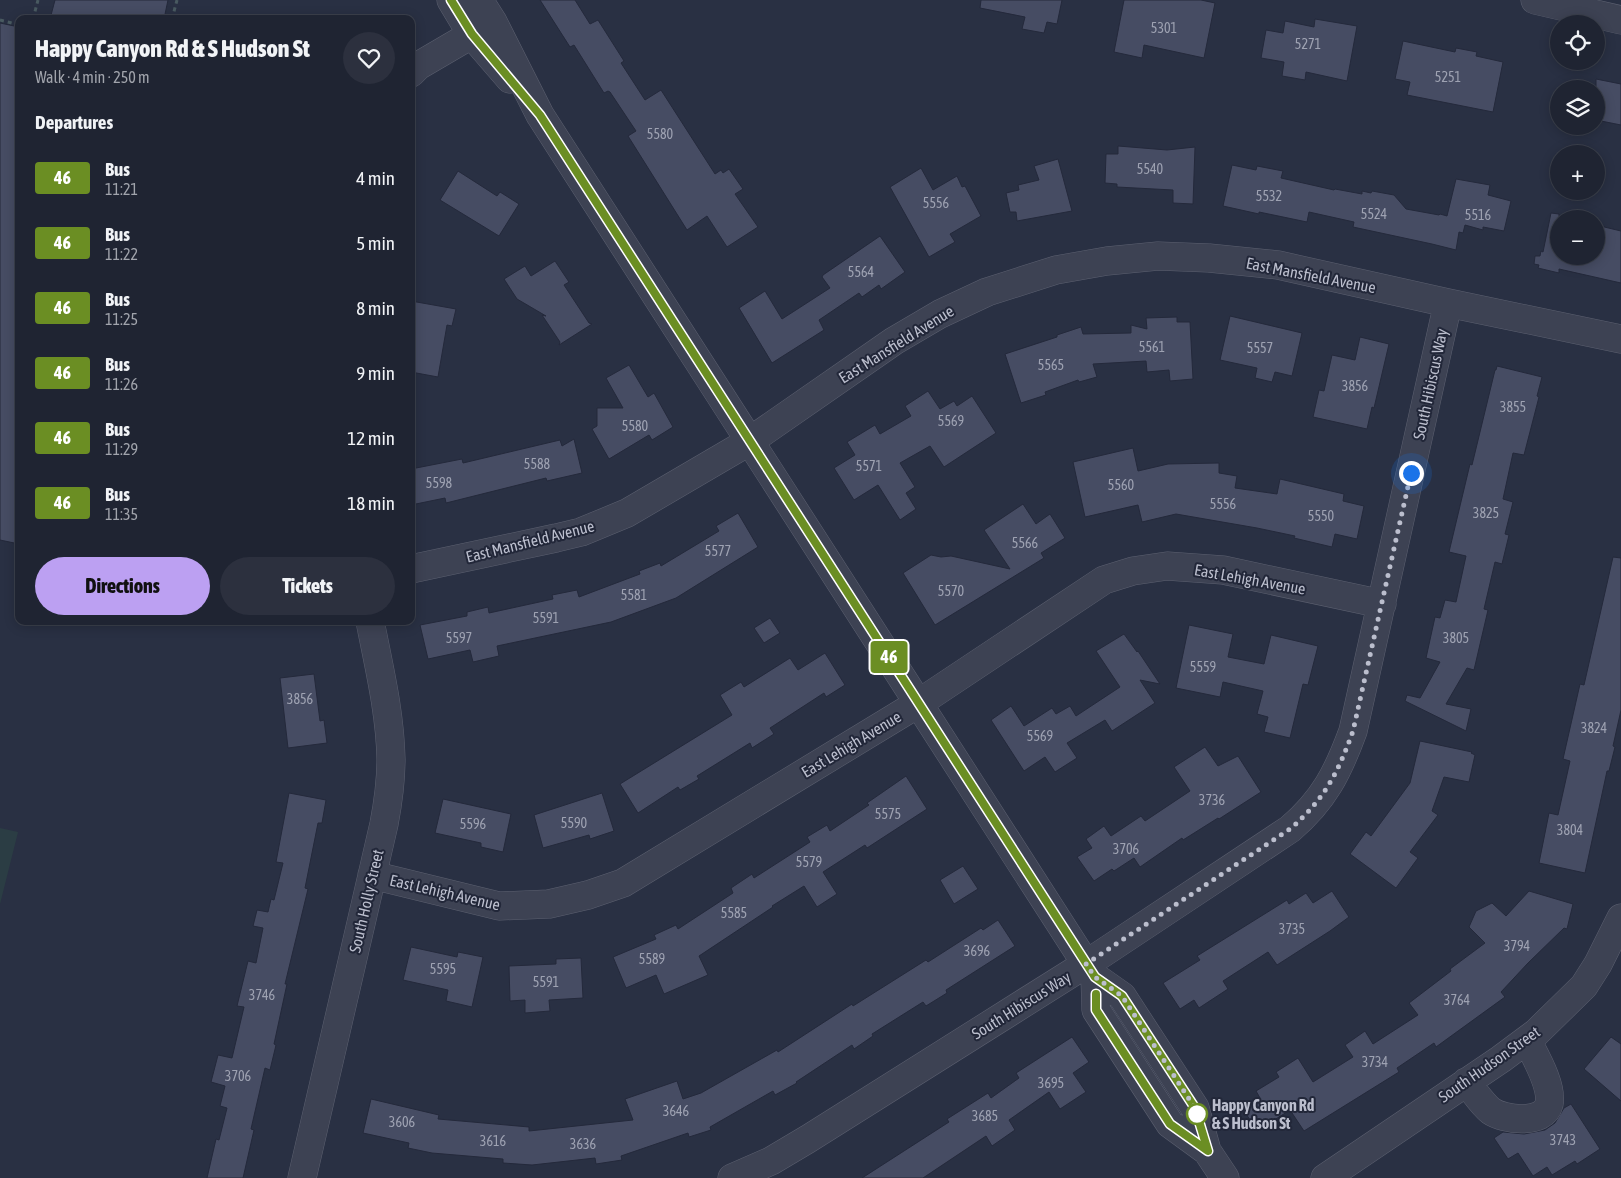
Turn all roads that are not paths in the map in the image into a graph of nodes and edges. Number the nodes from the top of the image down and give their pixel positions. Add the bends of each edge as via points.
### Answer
1 (451, 0) edge
2 (1535, 0) edge
3 (482, 19) edge
4 (1621, 20) edge
5 (415, 69) edge
6 (1448, 303) junction
7 (1621, 339) edge
8 (750, 441) junction
9 (415, 568) edge
10 (1382, 604) junction
11 (371, 625) edge
12 (919, 703) junction
13 (372, 875) junction
14 (1621, 918) edge
15 (1091, 971) junction
16 (1527, 1040) junction
17 (1466, 1082) junction
18 (302, 1178) edge
19 (732, 1178) edge
20 (1225, 1178) edge
21 (1325, 1178) edge

1 - 3 street
2 - 4 street
3 - 5 street
3 - 8 street via 540,115
6 - 7 street, East Mansfield Avenue
6 - 8 street, East Mansfield Avenue via 1278,265 1209,258 1149,257 1056,270 987,292 940,314 894,341
6 - 10 street, South Hibiscus Way
8 - 9 street, East Mansfield Avenue via 627,513 581,532
8 - 12 street
10 - 12 street, East Lehigh Avenue via 1223,570 1167,566 1133,571 1104,580
10 - 15 street, South Hibiscus Way via 1353,731 1342,763 1309,813
11 - 13 street, South Holly Street via 389,722 391,760 384,824
12 - 13 street, East Lehigh Avenue via 623,883 588,895 549,904 499,906
12 - 15 street
13 - 18 street, South Holly Street
14 - 16 street, South Hudson Street via 1584,986
15 - 19 street, South Hibiscus Way via 771,1161
15 - 20 street via 1122,996 1180,1084 1195,1108 1208,1151
16 - 17 street, South Hudson Street
16 - 17 street via 1544,1075 1549,1094 1548,1106 1542,1114 1528,1120 1492,1111
17 - 21 street, South Hudson Street

